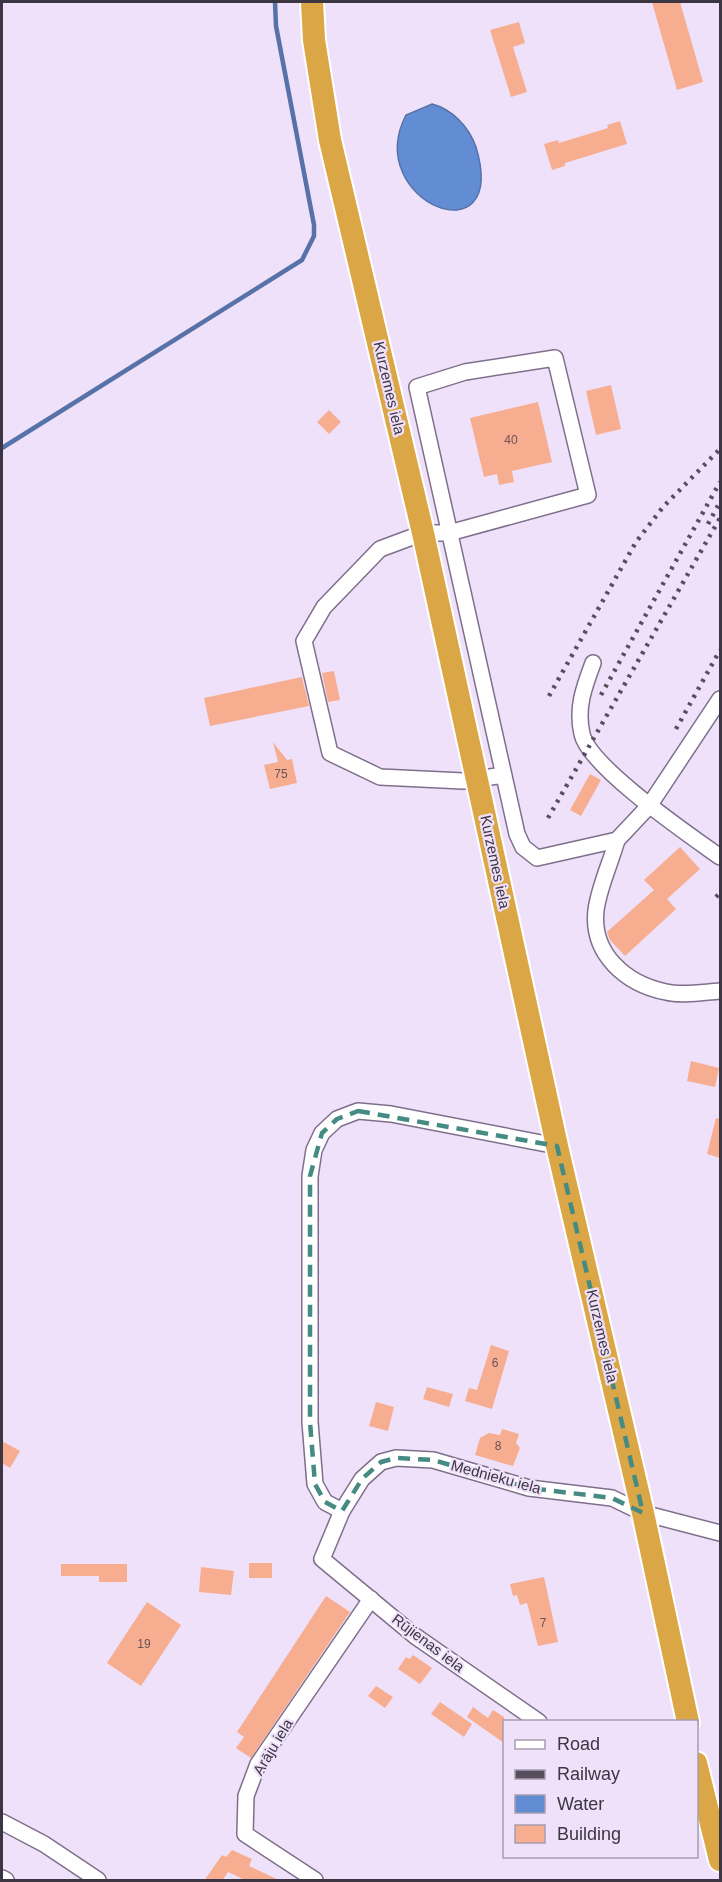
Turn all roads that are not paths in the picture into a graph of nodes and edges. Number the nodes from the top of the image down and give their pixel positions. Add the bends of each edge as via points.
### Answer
1 (312, 2) edge
2 (423, 533) junction
3 (449, 533) junction
4 (593, 663) dead end
5 (720, 699) edge
6 (504, 776) junction
7 (477, 780) junction
8 (648, 806) junction
9 (617, 840) junction
10 (720, 857) edge
11 (720, 991) edge
12 (557, 1146) junction
13 (342, 1511) junction
14 (643, 1513) junction
15 (720, 1533) edge
16 (322, 1559) joint
17 (370, 1599) junction
18 (536, 1720) edge
19 (688, 1720) edge
20 (698, 1779) edge
21 (700, 1795) edge
22 (2, 1822) edge
23 (720, 1860) edge
24 (2, 1878) edge
25 (6, 1881) edge
26 (98, 1881) edge
27 (315, 1881) edge

1 - 2 highway, Kurzemes iela via 330,140
2 - 3 street
2 - 7 highway, Kurzemes iela
2 - 7 street via 380,549 324,607 304,641 330,753 380,777
3 - 3 street via 588,495 555,358 465,372 417,387
3 - 6 street
4 - 8 street via 581,697 582,736 588,749
5 - 8 street
6 - 7 street
6 - 9 street via 517,834 529,854 546,857
7 - 12 highway, Kurzemes iela
8 - 9 street
8 - 10 street
9 - 11 street via 596,910 604,954 637,983 667,993
12 - 13 street via 358,1111 337,1119 322,1133 314,1150 310,1176 310,1422 315,1484 324,1502
12 - 14 highway, Kurzemes iela
13 - 14 street, Mednieku iela via 362,1479 381,1462 396,1458 433,1460 529,1488 612,1498
13 - 16 street, Mednieku iela
14 - 15 street, Mednieku iela
14 - 19 highway, Kurzemes iela
16 - 17 street, Rūjienas iela
17 - 18 street, Rūjienas iela via 415,1636
17 - 27 street, Arāju iela via 258,1764 246,1796 245,1834
20 - 21 highway
21 - 23 highway
22 - 26 street via 44,1844
24 - 25 street

